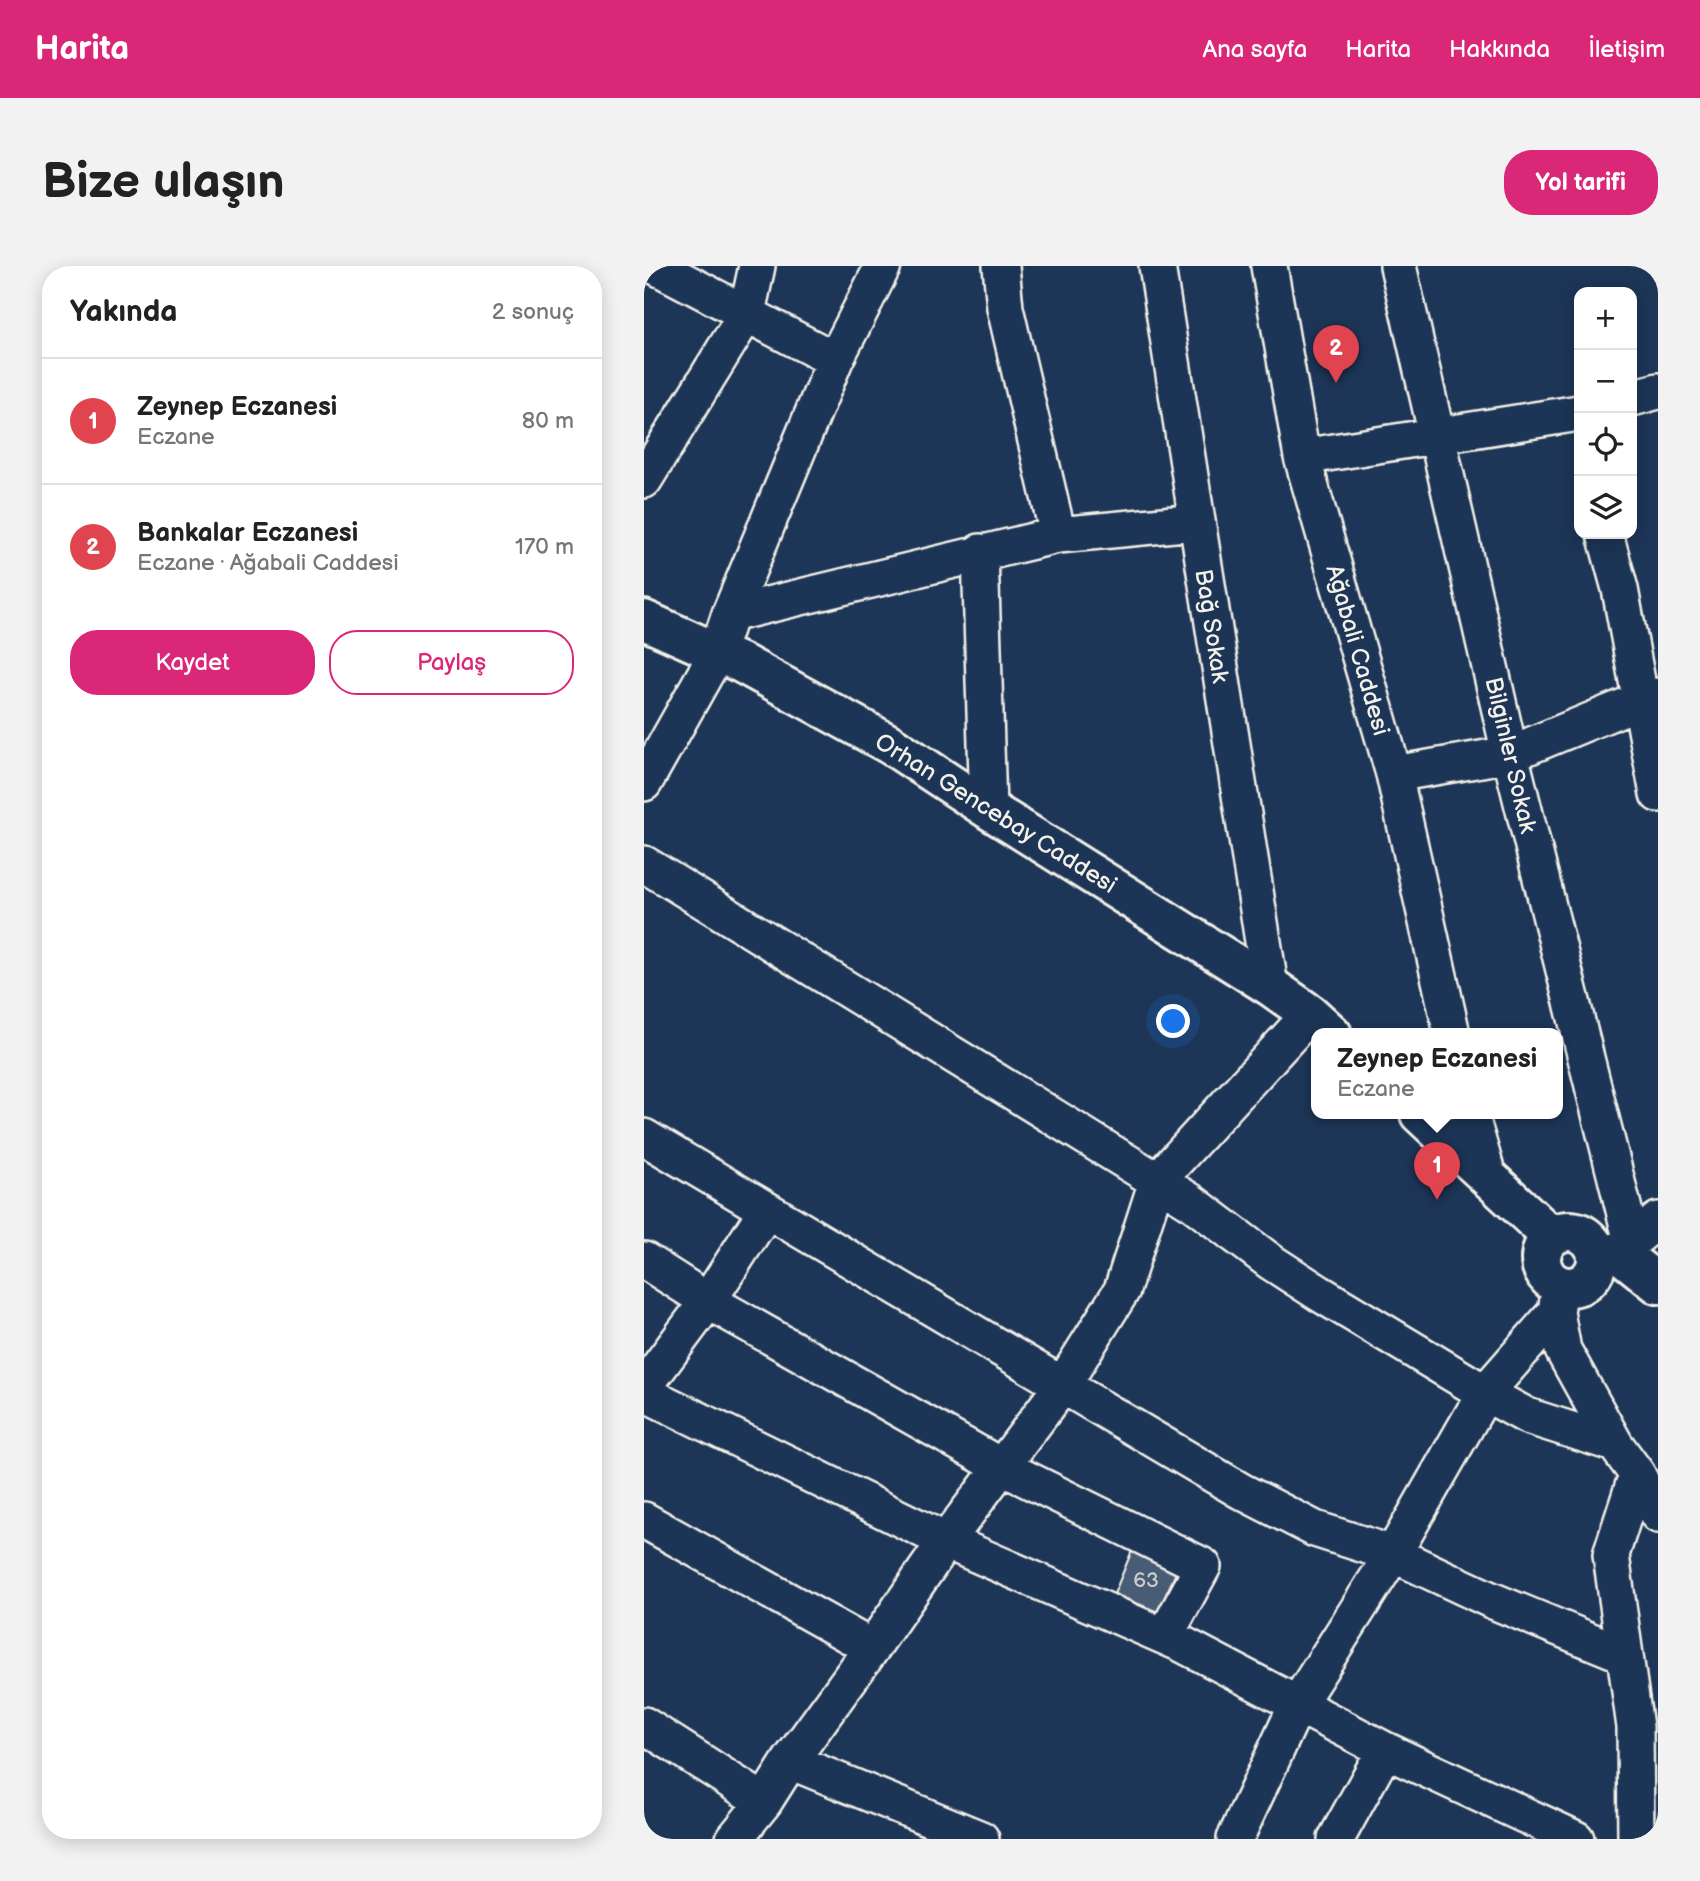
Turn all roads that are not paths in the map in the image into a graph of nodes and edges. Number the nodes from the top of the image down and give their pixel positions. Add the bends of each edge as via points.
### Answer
1 (655, 266) edge
2 (757, 266) edge
3 (883, 266) edge
4 (1001, 266) edge
5 (1157, 266) edge
6 (1269, 266) edge
7 (1398, 266) edge
8 (747, 313) junction
9 (835, 360) junction
10 (1658, 391) edge
11 (1637, 397) edge
12 (1574, 421) edge
13 (1437, 436) junction
14 (1302, 457) junction
15 (644, 480) edge
16 (1195, 522) junction
17 (1058, 535) junction
18 (1606, 539) edge
19 (980, 552) junction
20 (730, 614) junction
21 (644, 620) edge
22 (717, 653) junction
23 (1650, 698) edge
24 (1510, 754) junction
25 (1394, 774) junction
26 (644, 783) edge
27 (1658, 794) edge
28 (988, 809) junction
29 (644, 864) edge
30 (1270, 986) junction
31 (1321, 1024) edge
32 (1451, 1028) edge
33 (1311, 1034) edge
34 (1425, 1119) edge
35 (1471, 1119) edge
36 (644, 1137) edge
37 (1488, 1176) junction
38 (1157, 1181) junction
39 (766, 1211) junction
40 (1658, 1220) edge
41 (1552, 1237) junction
42 (1616, 1249) junction
43 (644, 1260) edge
44 (1658, 1284) edge
45 (1558, 1299) junction
46 (708, 1300) junction
47 (1062, 1386) junction
48 (644, 1387) edge
49 (644, 1393) edge
50 (1485, 1393) junction
51 (1626, 1452) edge
52 (1002, 1467) junction
53 (1658, 1515) edge
54 (644, 1520) edge
55 (946, 1541) junction
56 (1393, 1554) junction
57 (1165, 1636) junction
58 (872, 1648) junction
59 (1625, 1654) junction
60 (1297, 1705) junction
61 (644, 1725) edge
62 (1646, 1725) edge
63 (1385, 1750) junction
64 (790, 1761) junction
65 (764, 1802) junction
66 (734, 1839) edge
67 (981, 1839) edge
68 (1235, 1839) edge
69 (1336, 1839) edge
70 (1576, 1839) edge
71 (1636, 1839) edge

1 - 8 street
2 - 8 street
3 - 9 street
4 - 17 street via 1005,307
5 - 16 street, Bağ Sokak
6 - 14 street, Ağabali Caddesi
7 - 13 street, Bilginler Sokak
8 - 9 street
8 - 15 street
9 - 20 street
10 - 11 street
12 - 13 street
13 - 14 street
13 - 24 street, Bilginler Sokak
14 - 25 street, Ağabali Caddesi
16 - 17 street
16 - 30 street, Bağ Sokak
17 - 19 street
18 - 23 street
19 - 20 street
19 - 28 street
20 - 22 street
21 - 22 main road, Orhan Gencebay Caddesi
22 - 26 street
22 - 28 main road, Orhan Gencebay Caddesi via 891,745
23 - 24 street
23 - 27 street
24 - 25 street
24 - 42 street, Bilginler Sokak
25 - 32 street, Ağabali Caddesi
28 - 30 main road, Orhan Gencebay Caddesi
29 - 38 street
30 - 31 main road, Orhan Gencebay Caddesi
33 - 38 street
34 - 37 main road
35 - 37 street
36 - 39 street
37 - 41 main road
38 - 47 street via 1122,1290
38 - 50 street via 1271,1262
39 - 46 street
39 - 47 street
40 - 42 street
41 - 42 main road via 1565,1231 1580,1232
41 - 45 main road via 1543,1249 1541,1264
42 - 44 main road
42 - 45 main road via 1594,1274
43 - 46 street
45 - 50 street
45 - 51 street via 1563,1350
46 - 48 street
46 - 52 street
47 - 52 street
47 - 56 street via 1315,1529
49 - 55 street
50 - 51 street via 1527,1416
50 - 56 street
51 - 53 street
51 - 59 street via 1611,1555
52 - 55 street
52 - 57 street via 1203,1566
54 - 58 street
55 - 57 street
55 - 58 street
56 - 59 street
56 - 60 street
57 - 60 street
58 - 64 street
59 - 62 street
60 - 63 street
60 - 68 street
61 - 65 street
62 - 71 street
63 - 69 street
63 - 70 street
64 - 65 street
64 - 67 street
65 - 66 street

